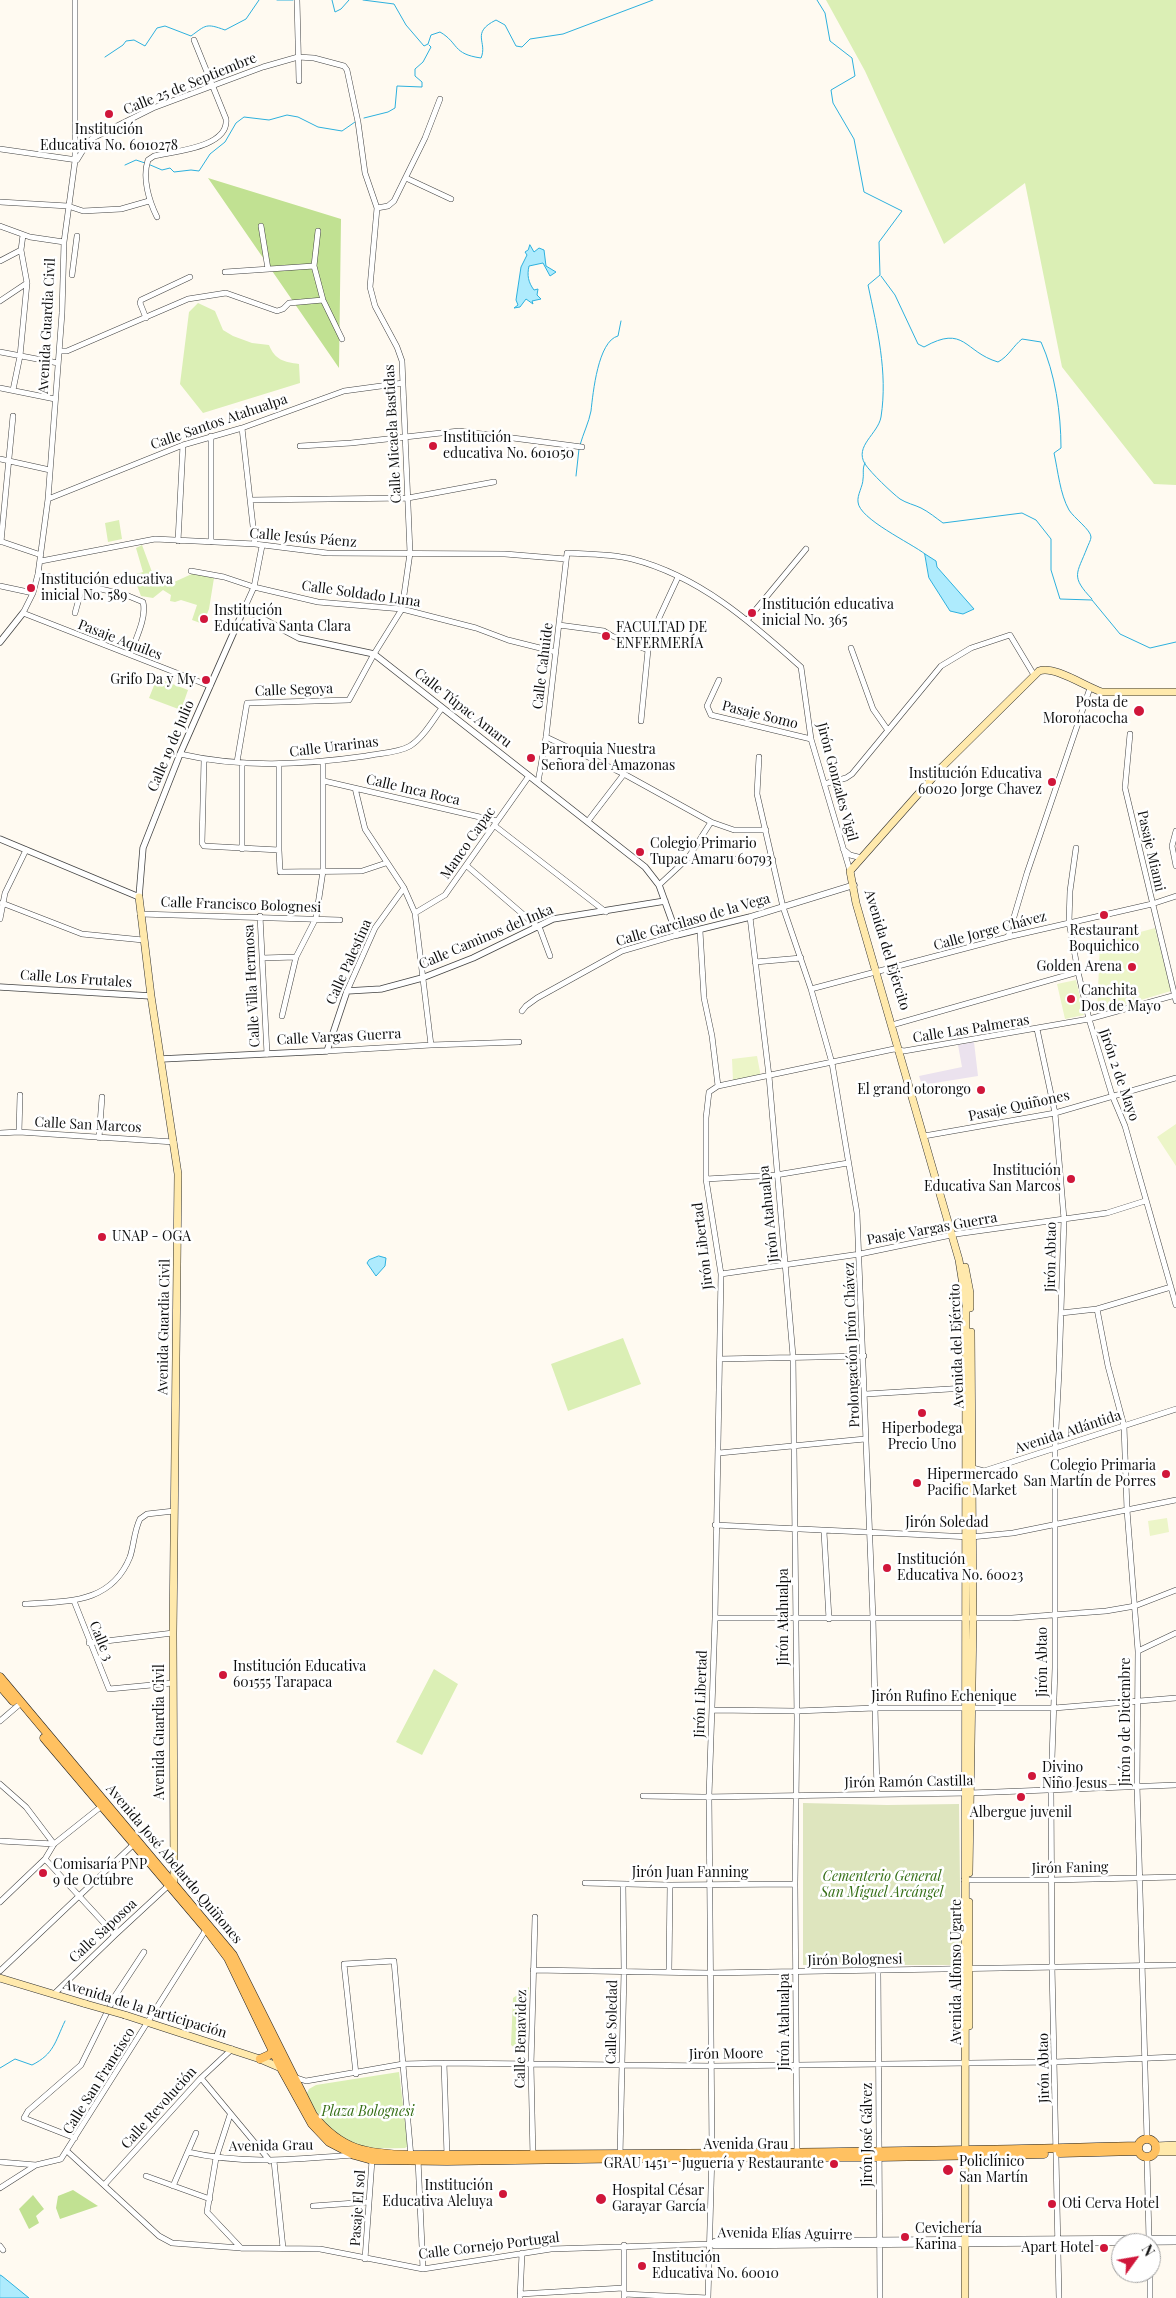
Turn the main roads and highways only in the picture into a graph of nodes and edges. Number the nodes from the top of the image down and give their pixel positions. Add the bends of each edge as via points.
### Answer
1 (1176, 692) edge
2 (139, 897) road end
3 (954, 1234) junction
4 (968, 1401) junction
5 (968, 1537) junction
6 (0, 1677) edge
7 (0, 1686) edge
8 (19, 1704) junction
9 (968, 1708) junction
10 (967, 1792) joint
11 (172, 1883) junction
12 (208, 1927) junction
13 (0, 1978) edge
14 (272, 2047) junction
15 (260, 2058) junction
16 (281, 2068) junction
17 (312, 2124) joint
18 (1176, 2145) edge
19 (1138, 2149) junction
20 (1156, 2149) junction
21 (1176, 2152) edge
22 (966, 2153) junction
23 (415, 2158) junction
24 (964, 2298) edge

1 - 3 main road, Avenida del Ejército via 1115,692 1090,688 1048,669 1034,675 943,766 850,871
2 - 11 main road, Avenida Guardia Civil via 178,1174
3 - 4 main road, Avenida del Ejército via 964,1288
3 - 4 main road, Avenida del Ejército via 970,1293
4 - 5 main road, Avenida del Ejército
5 - 9 main road, Avenida del Ejército via 965,1617
5 - 9 main road, Avenida del Ejército via 973,1619
6 - 8 main road, Avenida José Abelardo Quiñones
7 - 8 main road, Avenida José Abelardo Quiñones
8 - 11 main road, Avenida José Abelardo Quiñones
9 - 10 main road, Avenida del Ejército
10 - 22 main road, Avenida Alfonso Ugarte via 970,2138
11 - 12 main road, Avenida José Abelardo Quiñones
12 - 14 main road, Avenida José Abelardo Quiñones via 228,1958
12 - 23 main road, Avenida José Abelardo Quiñones via 234,1955 313,2115 323,2127 346,2146
13 - 15 main road, Avenida de la Participación, bridge
14 - 15 main road via 270,2054
14 - 16 main road, Avenida José Abelardo Quiñones
15 - 16 main road, Avenida de la Participación
16 - 17 main road, Avenida José Abelardo Quiñones
17 - 23 main road, Avenida Grau via 329,2142 354,2155 372,2160
18 - 20 main road
19 - 20 main road via 1147,2158
19 - 20 main road via 1147,2139 1153,2141
19 - 22 main road, Avenida Grau
20 - 21 main road
22 - 23 main road, Avenida Grau
22 - 24 main road, Avenida Alfonso Ugarte

